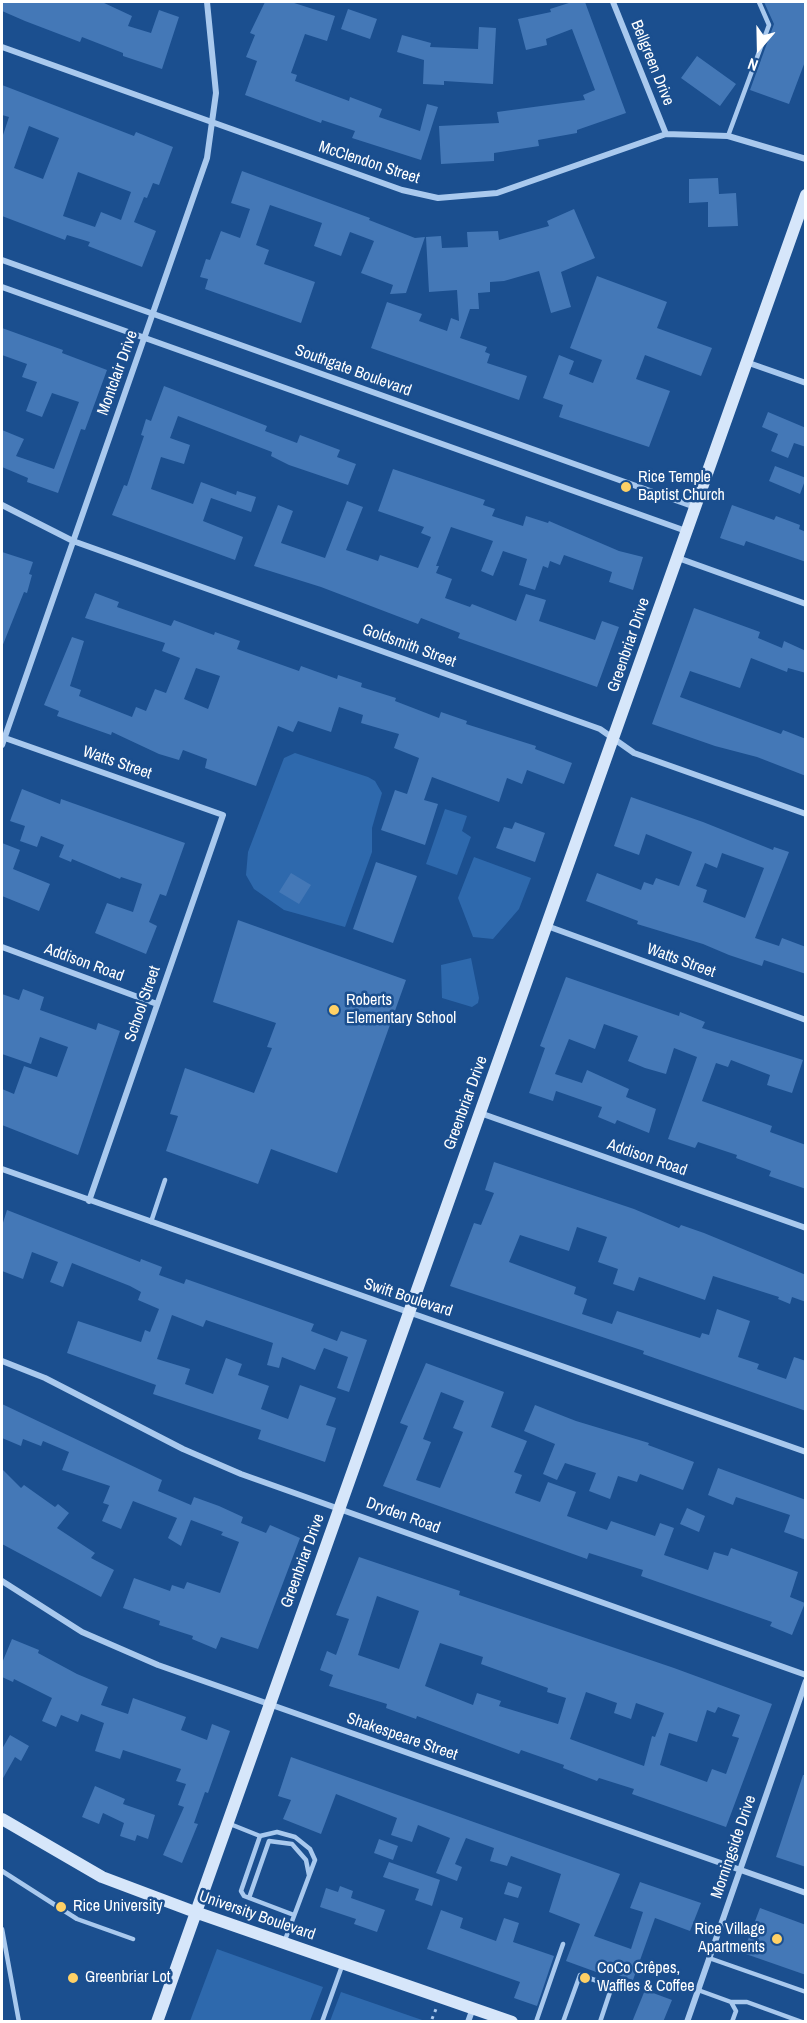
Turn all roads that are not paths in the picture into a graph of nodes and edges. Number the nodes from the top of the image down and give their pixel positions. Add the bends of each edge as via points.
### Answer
1 (207, 2) edge
2 (613, 2) edge
3 (759, 2) edge
4 (2, 48) edge
5 (213, 123) junction
6 (666, 134) junction
7 (728, 136) junction
8 (806, 159) edge
9 (806, 195) edge
10 (2, 260) edge
11 (2, 287) edge
12 (154, 314) junction
13 (145, 338) junction
14 (745, 362) junction
15 (806, 383) edge
16 (2, 505) edge
17 (695, 507) junction
18 (686, 531) junction
19 (73, 541) junction
20 (677, 558) junction
21 (806, 604) edge
22 (614, 739) junction
23 (2, 740) edge
24 (806, 814) edge
25 (223, 815) joint
26 (547, 927) junction
27 (2, 946) edge
28 (157, 1004) junction
29 (806, 1020) edge
30 (480, 1113) junction
31 (2, 1169) edge
32 (165, 1180) dead end
33 (89, 1200) junction
34 (150, 1222) junction
35 (806, 1228) edge
36 (409, 1314) junction
37 (2, 1360) edge
38 (806, 1452) edge
39 (339, 1508) junction
40 (2, 1581) edge
41 (806, 1676) edge
42 (806, 1681) edge
43 (270, 1705) junction
44 (2, 1819) edge
45 (227, 1823) junction
46 (260, 1836) junction
47 (740, 1870) junction
48 (2, 1871) edge
49 (309, 1877) junction
50 (806, 1893) edge
51 (249, 1898) junction
52 (195, 1912) junction
53 (294, 1915) junction
54 (2, 1929) edge
55 (133, 1939) dead end
56 (284, 1943) junction
57 (563, 1944) dead end
58 (709, 1958) junction
59 (343, 1963) junction
60 (698, 1990) junction
61 (806, 1992) edge
62 (731, 2002) junction
63 (473, 2008) junction
64 (20, 2022) edge
65 (158, 2022) edge
66 (322, 2022) edge
67 (468, 2022) edge
68 (512, 2022) edge
69 (537, 2022) edge
70 (563, 2022) edge
71 (600, 2022) edge
72 (687, 2022) edge
73 (732, 2022) edge
74 (801, 2022) edge

1 - 5 street, Montclair Drive via 216,93
2 - 6 street, Bellgreen Drive
3 - 7 lane via 770,25
4 - 5 street, McClendon Street
5 - 6 street, McClendon Street via 402,190 438,198 497,193
5 - 12 street, Montclair Drive via 199,185
6 - 7 street, McClendon Street
7 - 8 street, McClendon Street
9 - 14 main road, Greenbriar Drive
10 - 12 street, Southgate Boulevard
11 - 13 street
12 - 13 street, Montclair Drive
12 - 17 street, Southgate Boulevard
13 - 18 street
13 - 19 street, Montclair Drive
14 - 15 street
14 - 17 main road, Greenbriar Drive
16 - 19 street, Goldsmith Street
17 - 18 main road, Greenbriar Drive
18 - 20 main road, Greenbriar Drive
19 - 22 street, Goldsmith Street via 596,727
19 - 23 street, Montclair Drive
20 - 21 street
20 - 22 main road, Greenbriar Drive
22 - 24 street, Goldsmith Street via 634,753
22 - 26 main road, Greenbriar Drive
23 - 25 street, Watts Street
25 - 28 street, School Street
26 - 29 street, Watts Street
26 - 30 main road, Greenbriar Drive
27 - 28 street, Addison Road
28 - 33 street, School Street
30 - 35 street, Addison Road
30 - 36 main road, Greenbriar Drive
31 - 33 street, Swift Boulevard
32 - 34 lane
33 - 34 street, Swift Boulevard
34 - 36 street, Swift Boulevard
36 - 38 street, Swift Boulevard
36 - 39 main road, Greenbriar Drive
37 - 39 street, Dryden Road via 183,1449
39 - 41 street, Dryden Road
39 - 43 main road, Greenbriar Drive
40 - 43 street, Shakespeare Street via 82,1632 158,1665
42 - 47 street, Morningside Drive
43 - 45 main road, Greenbriar Drive
43 - 47 street, Shakespeare Street
44 - 52 main road, University Boulevard via 102,1877
45 - 46 lane
45 - 52 main road, Greenbriar Drive
46 - 49 lane via 277,1832 301,1840 315,1860
46 - 51 lane via 241,1891
47 - 50 street, Shakespeare Street
47 - 58 street, Morningside Drive
48 - 55 lane via 77,1919
49 - 51 lane via 306,1860 292,1844 269,1841
49 - 53 lane
51 - 53 lane
52 - 56 main road, University Boulevard
52 - 65 main road, Greenbriar Drive
53 - 56 lane
54 - 64 lane
56 - 59 main road, University Boulevard
57 - 69 lane
58 - 60 street, Morningside Drive
58 - 61 lane
59 - 63 main road, University Boulevard
59 - 66 lane
60 - 62 lane
60 - 72 street, Morningside Drive
62 - 73 lane via 736,2012
62 - 74 lane via 747,2002
63 - 67 street
63 - 68 main road, University Boulevard
70 - 71 lane via 580,1975 612,1986

